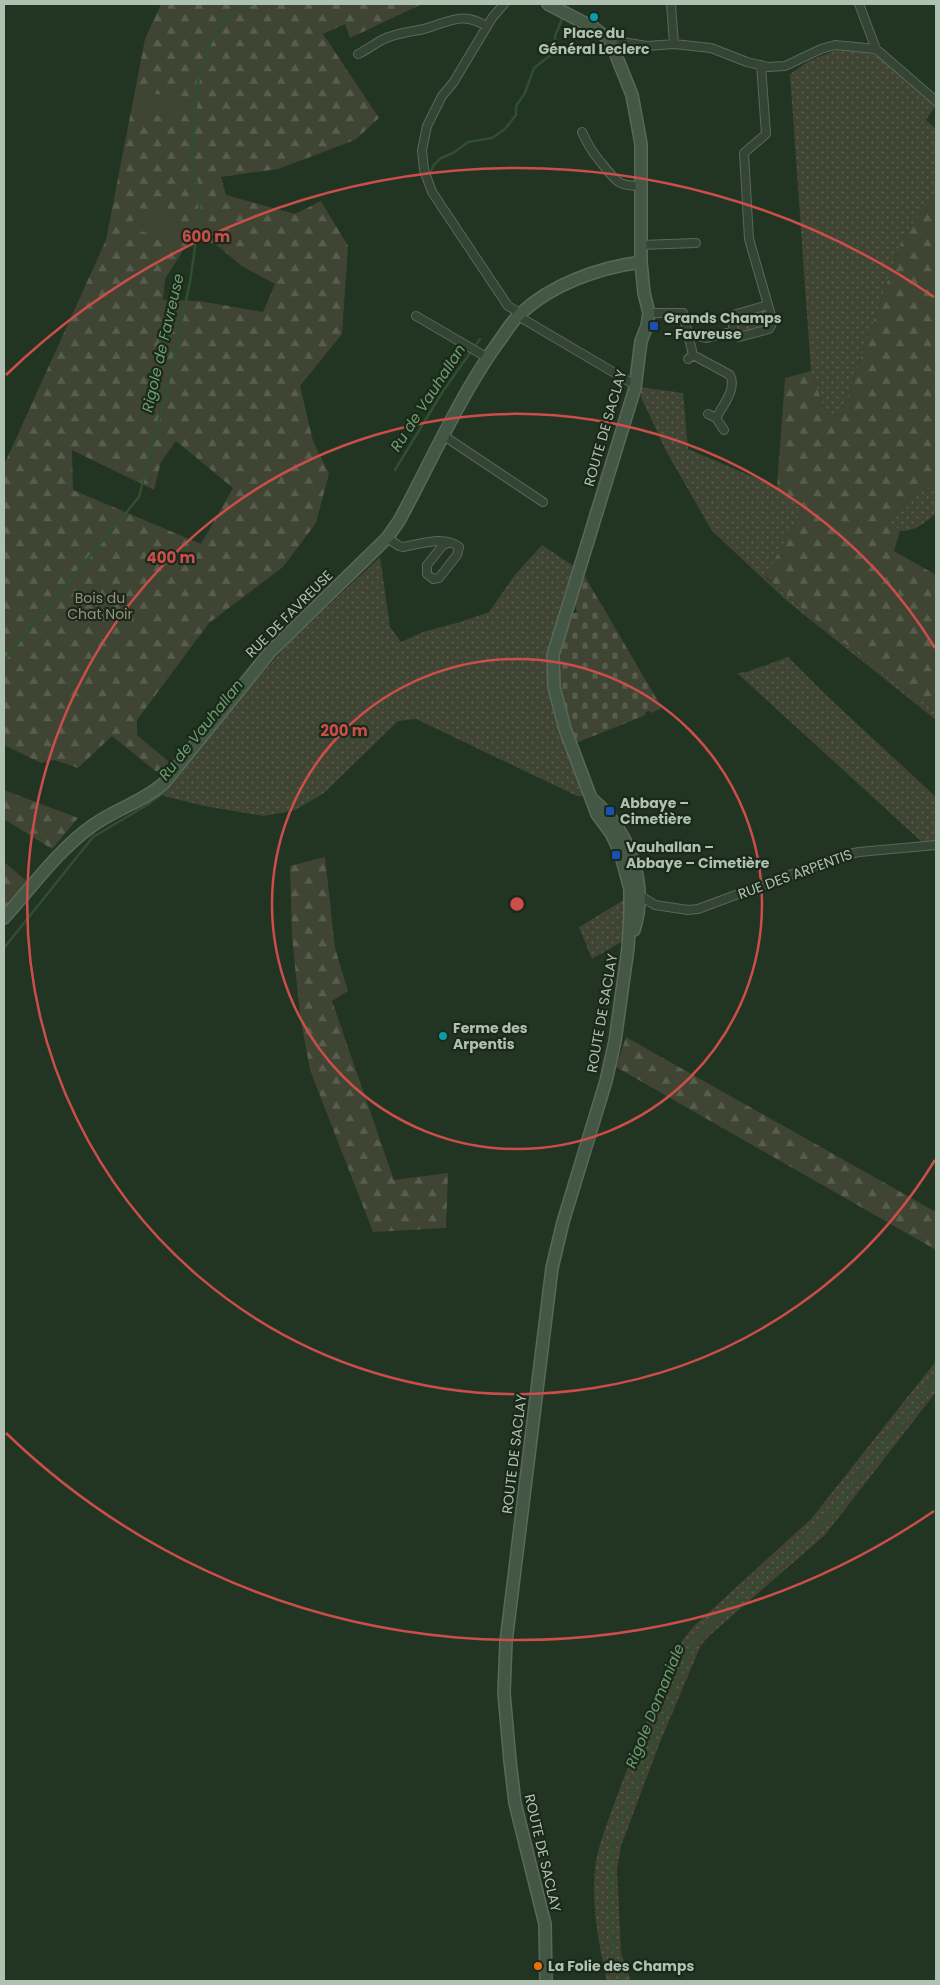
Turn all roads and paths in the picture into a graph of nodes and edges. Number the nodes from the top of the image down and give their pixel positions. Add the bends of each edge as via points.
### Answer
1 (504, 4) edge
2 (548, 4) edge
3 (671, 4) edge
4 (859, 4) edge
5 (487, 27) junction
6 (610, 40) junction
7 (674, 44) junction
8 (876, 49) junction
9 (358, 54) dead end
10 (761, 65) junction
11 (936, 101) edge
12 (582, 132) dead end
13 (642, 186) junction
14 (696, 244) dead end
15 (641, 245) junction
16 (641, 262) junction
17 (768, 305) junction
18 (649, 313) junction
19 (416, 316) dead end
20 (518, 316) junction
21 (734, 331) junction
22 (689, 334) junction
23 (488, 358) junction
24 (635, 385) junction
25 (724, 430) dead end
26 (444, 436) junction
27 (543, 502) dead end
28 (387, 538) junction
29 (448, 543) junction
30 (592, 799) junction
31 (936, 845) edge
32 (627, 872) junction
33 (639, 895) junction
34 (655, 905) junction
35 (639, 909) junction
36 (4, 918) edge
37 (628, 948) junction
38 (546, 1981) edge

1 - 5 street
2 - 6 main road
3 - 7 street
4 - 8 street
5 - 9 street via 468,20 450,20 388,37
5 - 20 street via 432,114 424,134 422,161 426,180 435,197 496,290
6 - 7 street via 647,46
6 - 13 main road, ROUTE DE SACLAY via 625,73 638,118
7 - 10 street via 711,48
8 - 10 street via 835,45 785,66
8 - 11 street
10 - 17 street via 766,134 744,154 749,239
12 - 13 street via 593,155 610,177 628,186
13 - 15 main road, ROUTE DE SACLAY
14 - 15 street
15 - 16 main road, ROUTE DE SACLAY
16 - 18 main road, ROUTE DE SACLAY
16 - 20 main road, RUE DE FAVREUSE via 610,267 564,285 543,296
17 - 21 street via 733,315
17 - 21 street via 773,322 769,329 739,337
18 - 22 street via 683,313
18 - 24 main road, ROUTE DE SACLAY via 640,342
19 - 23 street
20 - 23 main road, RUE DE FAVREUSE
20 - 24 street
21 - 22 street via 707,338
22 - 25 street via 690,357 730,375 733,380 732,389 712,416
23 - 26 main road, RUE DE FAVREUSE
24 - 30 main road, ROUTE DE SACLAY via 553,655 557,704
26 - 27 street
26 - 28 main road, RUE DE FAVREUSE
28 - 29 street via 403,547 438,540
28 - 36 main road, RUE DE FAVREUSE via 270,652 155,792 94,824 79,836
29 - 29 street via 427,565 427,574 433,579 439,578 458,555 459,547
30 - 32 main road, ROUTE DE SACLAY
30 - 33 main road, ROUTE DE SACLAY via 608,814 630,851
31 - 34 street, RUE DES ARPENTIS via 841,856 698,908 688,910
32 - 35 street, ROUTE DE SACLAY via 632,879 634,906
32 - 37 main road, ROUTE DE SACLAY via 630,895
33 - 34 street, RUE DES ARPENTIS
33 - 35 main road, ROUTE DE SACLAY
34 - 35 street, RUE DES ARPENTIS
35 - 37 main road, ROUTE DE SACLAY
37 - 38 main road, ROUTE DE SACLAY via 622,1003 610,1063 556,1250 506,1642 504,1716 514,1795 544,1924

